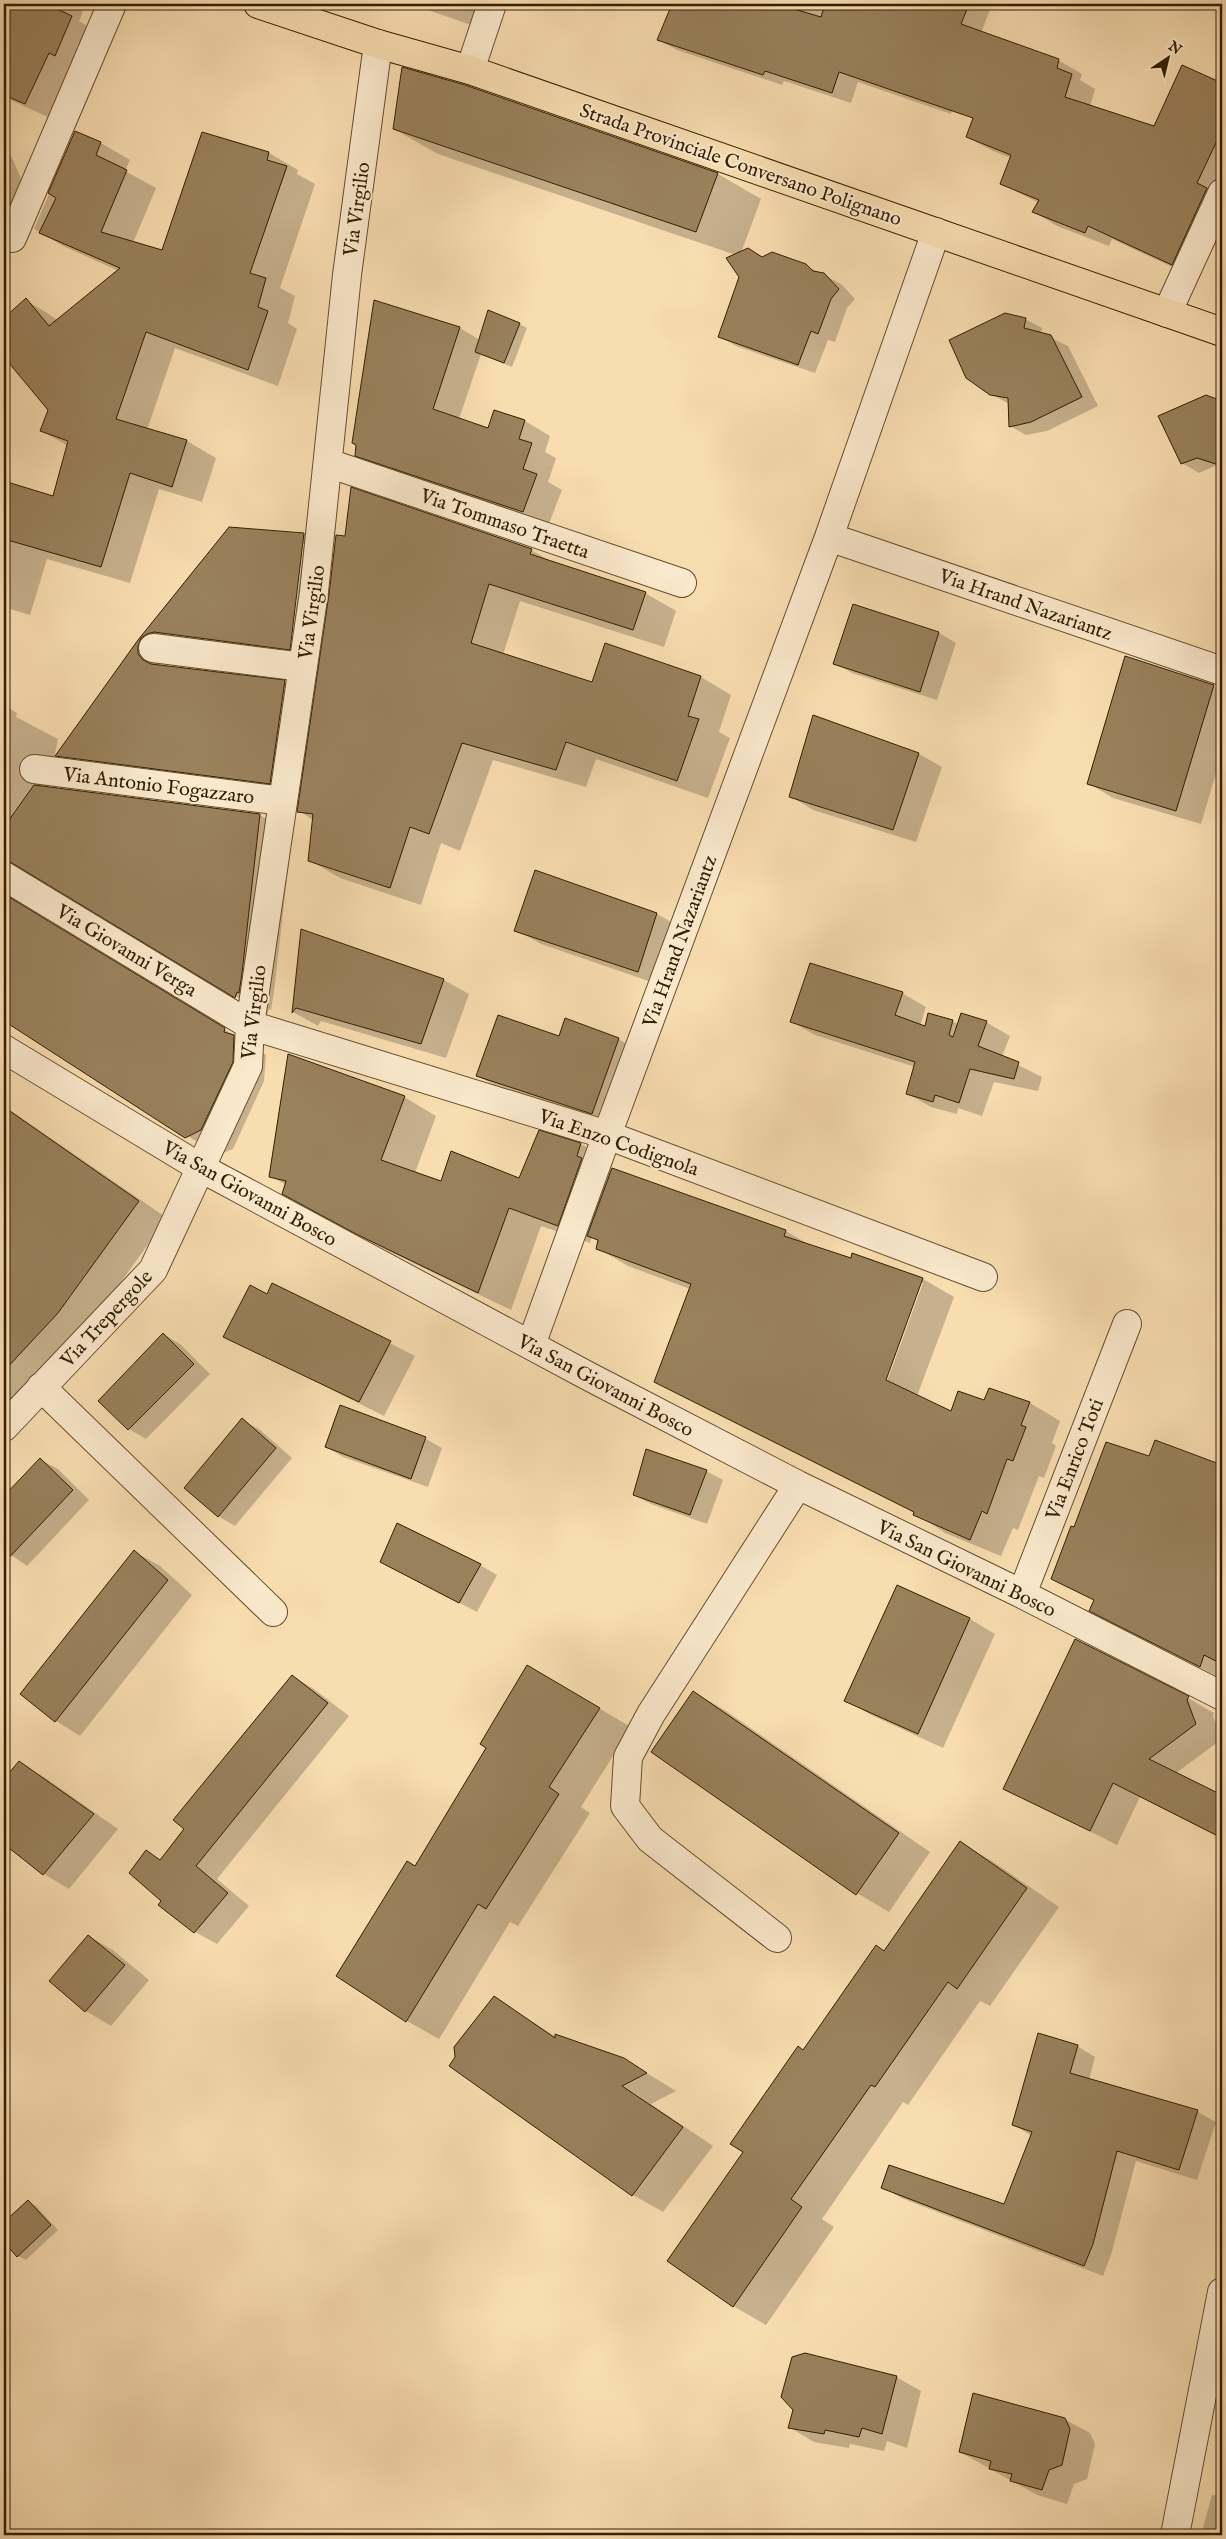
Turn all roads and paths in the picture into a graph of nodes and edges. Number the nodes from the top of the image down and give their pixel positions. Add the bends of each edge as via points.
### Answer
1 (112, 4) edge
2 (258, 4) edge
3 (492, 4) edge
4 (378, 44) junction
5 (470, 70) junction
6 (1222, 193) edge
7 (936, 232) junction
8 (12, 238) dead end
9 (1167, 313) junction
10 (1222, 332) edge
11 (328, 463) junction
12 (829, 537) junction
13 (682, 583) dead end
14 (153, 648) dead end
15 (303, 668) junction
16 (1222, 672) edge
17 (34, 769) dead end
18 (283, 801) junction
19 (4, 876) edge
20 (250, 1024) junction
21 (4, 1048) edge
22 (606, 1135) junction
23 (200, 1168) junction
24 (983, 1277) dead end
25 (1127, 1324) dead end
26 (531, 1345) junction
27 (42, 1387) junction
28 (4, 1427) edge
29 (798, 1485) junction
30 (1022, 1594) junction
31 (273, 1612) dead end
32 (1222, 1696) edge
33 (777, 1938) dead end
34 (1222, 2292) edge
35 (1175, 2535) edge

1 - 8 street
2 - 4 main road, Strada Provinciale Conversano Polignano
3 - 5 street
4 - 5 main road, Strada Provinciale Conversano Polignano
4 - 11 street, Via Virgilio via 347,275
5 - 7 main road, Strada Provinciale Conversano Polignano
6 - 9 street
7 - 9 main road, Strada Provinciale Conversano Polignano
7 - 12 street, Via Hrand Nazariantz
9 - 10 main road, Strada Provinciale Conversano Polignano
11 - 13 street, Via Tommaso Traetta
11 - 15 street, Via Virgilio
12 - 16 street, Via Hrand Nazariantz
12 - 22 street, Via Hrand Nazariantz
14 - 15 street
15 - 18 street, Via Virgilio
17 - 18 street, Via Antonio Fogazzaro
18 - 20 street, Via Virgilio
19 - 20 street, Via Giovanni Verga
20 - 22 street, Via Enzo Codignola
20 - 23 street, Via Virgilio via 248,1066
21 - 23 street, Via San Giovanni Bosco
22 - 24 street, Via Enzo Codignola
22 - 26 street, Via Hrand Nazariantz
23 - 26 street, Via San Giovanni Bosco
23 - 27 street, Via Trepergole via 153,1270
25 - 30 street, Via Enrico Toti
26 - 29 street, Via San Giovanni Bosco
27 - 28 street, Via Trepergole
27 - 31 street
29 - 30 street, Via San Giovanni Bosco
29 - 33 street via 642,1731 628,1757 625,1806 650,1839
30 - 32 street, Via San Giovanni Bosco
34 - 35 street

